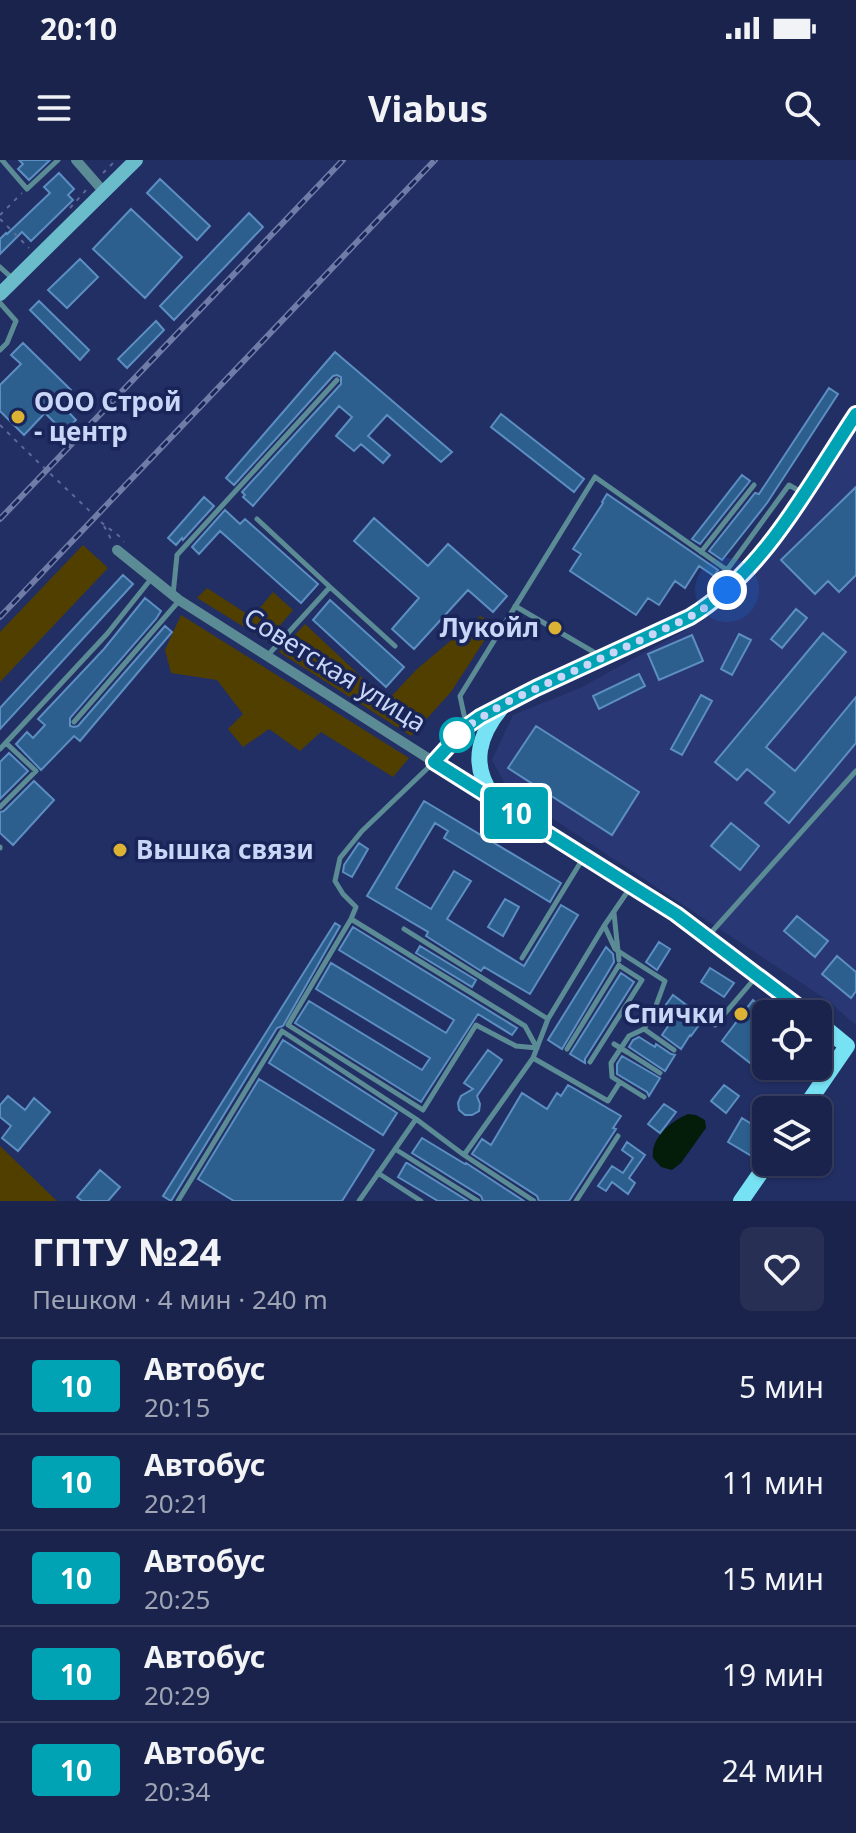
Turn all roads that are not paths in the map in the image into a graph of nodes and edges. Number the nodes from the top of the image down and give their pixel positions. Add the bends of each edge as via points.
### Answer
1 (2, 160) edge
2 (58, 160) edge
3 (76, 160) edge
4 (136, 160) edge
5 (100, 187) junction
6 (0, 267) edge
7 (13, 280) junction
8 (0, 294) edge
9 (0, 303) edge
10 (0, 350) edge
11 (337, 380) dead end
12 (856, 414) edge
13 (754, 485) dead end
14 (804, 493) junction
15 (257, 519) dead end
16 (117, 550) road end
17 (701, 552) junction
18 (151, 579) junction
19 (330, 587) junction
20 (176, 598) junction
21 (515, 606) junction
22 (395, 646) dead end
23 (268, 655) junction
24 (602, 657) junction
25 (505, 703) junction
26 (74, 722) dead end
27 (466, 727) junction
28 (6, 743) junction
29 (0, 749) edge
30 (434, 762) junction
31 (856, 771) edge
32 (496, 800) junction
33 (0, 807) edge
34 (585, 856) junction
35 (631, 885) junction
36 (614, 912) junction
37 (351, 919) junction
38 (604, 926) junction
39 (404, 929) dead end
40 (707, 937) junction
41 (522, 958) dead end
42 (619, 963) junction
43 (760, 977) junction
44 (787, 1000) edge
45 (548, 1019) junction
46 (715, 1025) dead end
47 (644, 1029) junction
48 (832, 1034) edge
49 (605, 1038) junction
50 (537, 1048) junction
51 (567, 1049) dead end
52 (674, 1050) dead end
53 (852, 1050) edge
54 (533, 1058) junction
55 (590, 1062) dead end
56 (660, 1073) dead end
57 (620, 1082) junction
58 (814, 1096) edge
59 (644, 1097) dead end
60 (416, 1119) junction
61 (618, 1136) dead end
62 (395, 1149) junction
63 (464, 1155) junction
64 (378, 1173) junction
65 (758, 1176) edge
66 (178, 1201) edge
67 (359, 1201) edge
68 (421, 1201) edge
69 (478, 1201) edge
70 (534, 1201) edge
71 (576, 1201) edge
72 (741, 1201) edge

1 - 2 lane via 27,189
3 - 5 street
4 - 5 main road
5 - 7 main road
6 - 7 lane
7 - 8 main road
9 - 10 lane via 16,321
11 - 20 lane via 177,555
12 - 14 main road
13 - 17 lane
14 - 17 lane via 789,485 727,570
14 - 24 main road via 763,552 709,605
15 - 19 lane
16 - 18 street, Советская улица
17 - 21 lane via 595,477
18 - 20 street, Советская улица
18 - 28 lane
19 - 22 lane
19 - 23 lane
20 - 23 street, Советская улица
20 - 26 lane
21 - 24 lane
21 - 27 lane via 460,696
23 - 30 street, Советская улица
24 - 25 main road
25 - 27 main road
25 - 32 main road via 484,734 479,753 485,785
27 - 30 main road
28 - 29 lane
28 - 33 lane via 36,771
30 - 32 main road, Советская улица
30 - 37 lane via 340,858 335,881 356,907
31 - 40 lane
32 - 34 main road, Советская улица
34 - 35 main road, Советская улица
34 - 41 lane
35 - 36 lane
35 - 40 main road, Советская улица
36 - 38 lane
36 - 42 lane, bridge
37 - 50 lane via 525,1026
37 - 50 lane via 288,1025 423,1110 476,1025 516,1046
38 - 45 lane
38 - 47 lane via 615,949 665,981
39 - 45 lane
40 - 43 main road, Советская улица
42 - 49 lane via 642,980
42 - 51 lane
43 - 44 main road, Советская улица
43 - 46 lane
45 - 50 lane
47 - 52 lane
47 - 57 lane via 629,1036 611,1063 612,1077
48 - 53 main road
49 - 55 lane
49 - 56 lane, bridge
50 - 54 lane
53 - 58 main road
54 - 57 lane via 608,1101
54 - 63 lane
57 - 59 lane
60 - 62 lane
60 - 63 lane
60 - 66 lane via 282,1031
61 - 71 lane
62 - 64 lane
62 - 69 lane
63 - 70 lane
64 - 67 lane
64 - 68 lane
65 - 72 main road

